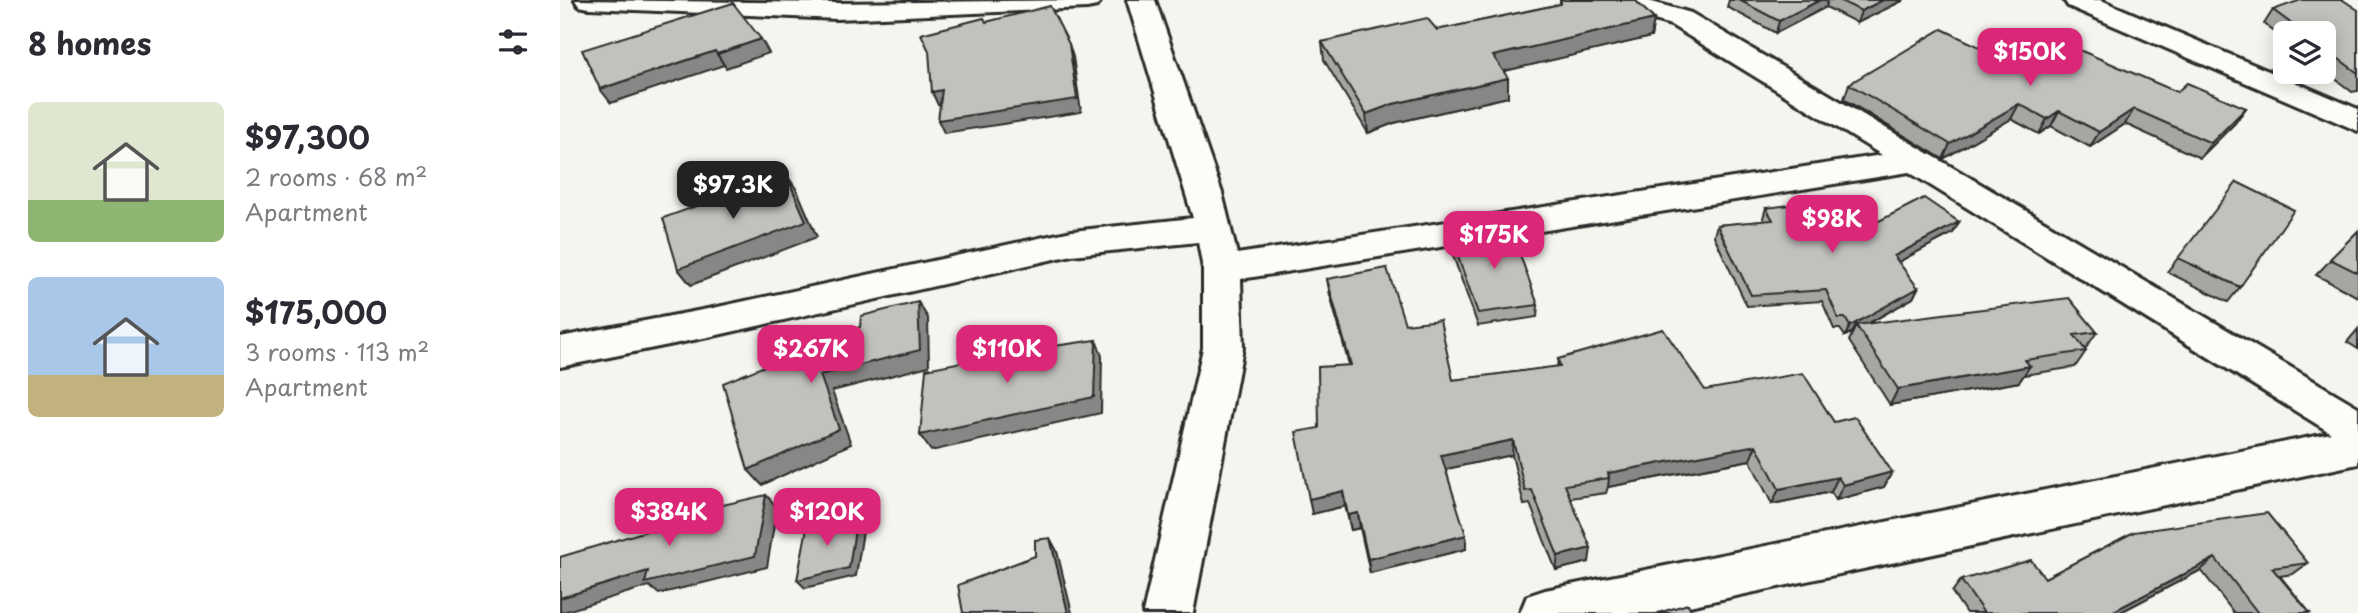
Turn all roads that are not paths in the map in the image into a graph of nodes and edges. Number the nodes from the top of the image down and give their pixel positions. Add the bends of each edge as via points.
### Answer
1 (589, 0) edge
2 (1087, 0) edge
3 (1141, 0) edge
4 (1586, 0) edge
5 (2078, 0) edge
6 (842, 6) edge
7 (2358, 121) edge
8 (1914, 161) junction
9 (1215, 228) junction
10 (1222, 269) junction
11 (560, 352) edge
12 (2358, 428) edge
13 (2358, 446) edge
14 (1167, 613) edge
15 (1545, 613) edge

1 - 6 street
2 - 6 street
3 - 9 street
4 - 8 street via 1636,6 1681,19
5 - 7 street
8 - 10 street
8 - 12 street
9 - 10 street
9 - 11 street via 1072,243
10 - 14 street via 1223,348
13 - 15 street

